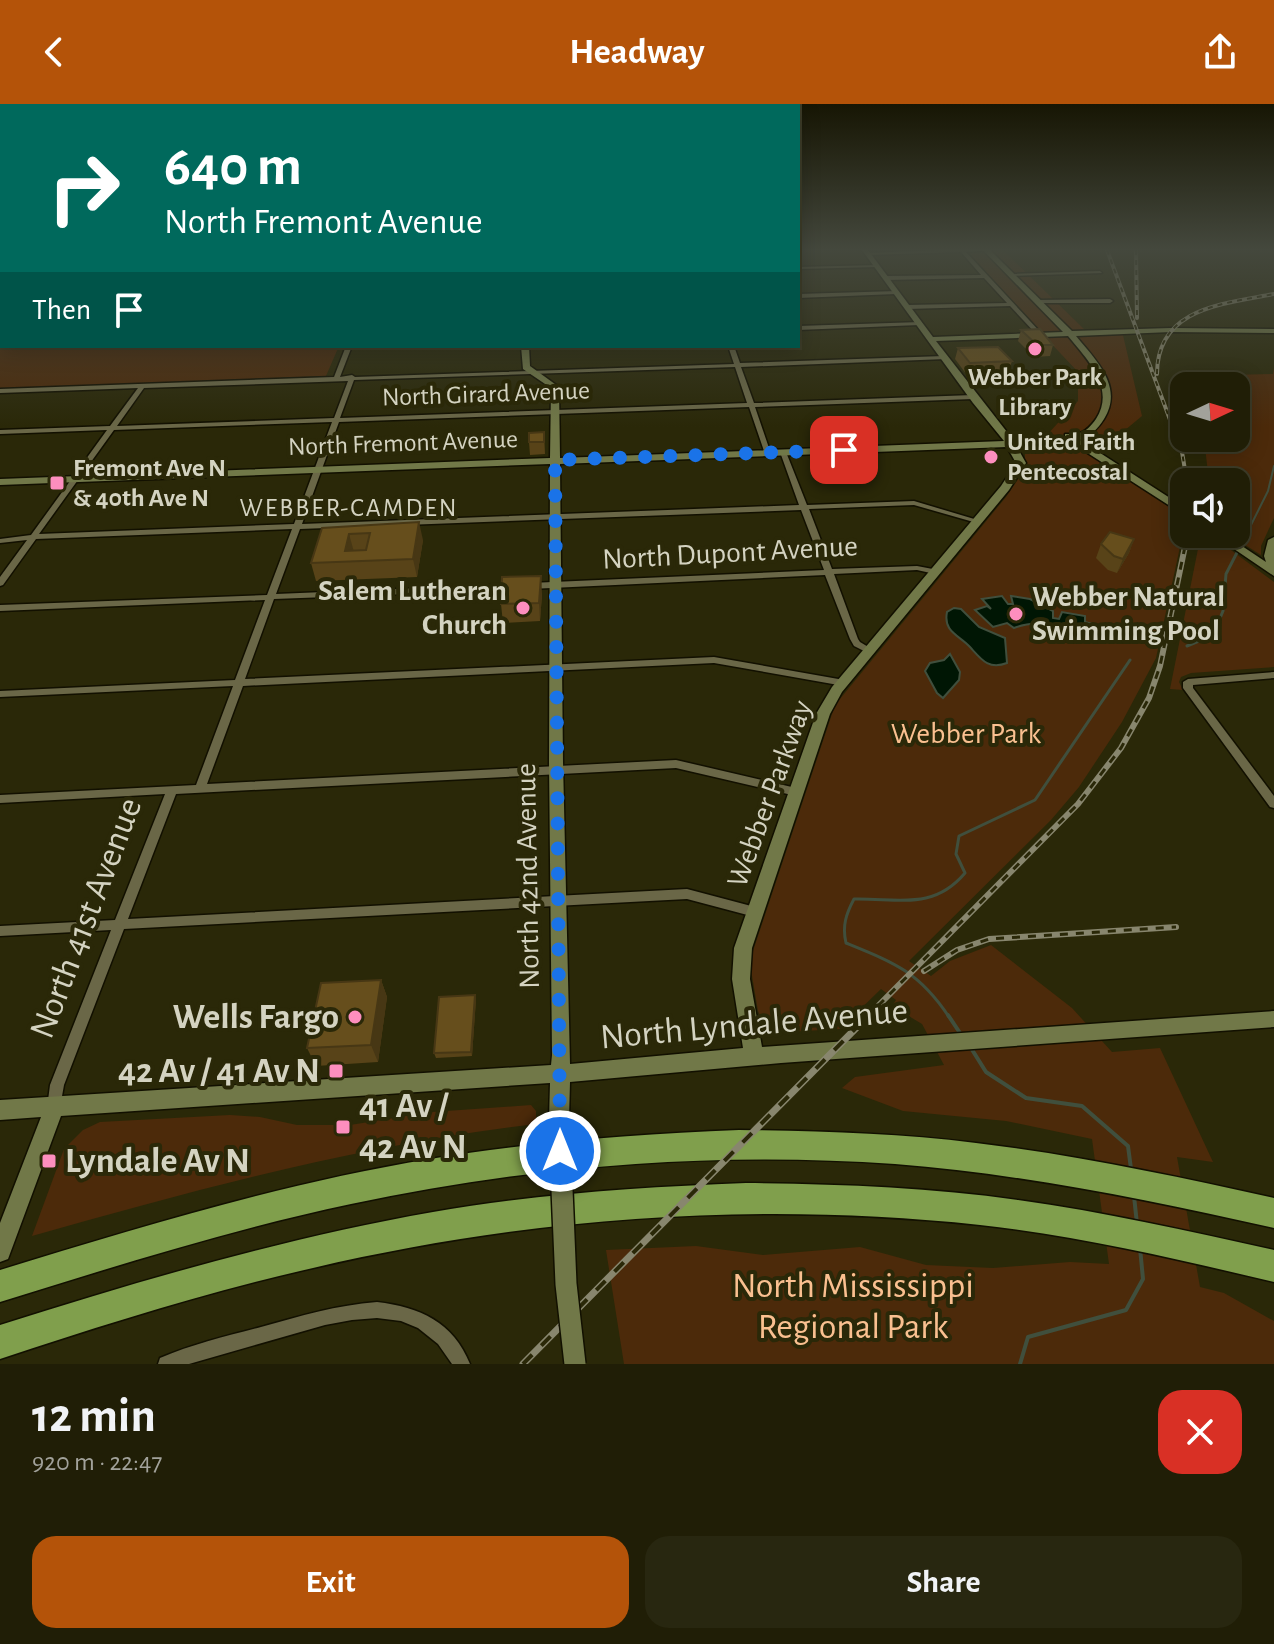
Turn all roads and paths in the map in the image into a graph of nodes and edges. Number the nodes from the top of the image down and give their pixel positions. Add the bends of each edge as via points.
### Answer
1 (908, 309) edge
2 (1015, 309) edge
3 (1044, 309) edge
4 (919, 323) junction
5 (800, 328) edge
6 (1274, 331) edge
7 (1068, 334) junction
8 (1040, 335) junction
9 (930, 339) junction
10 (348, 348) edge
11 (525, 348) edge
12 (732, 348) edge
13 (944, 358) junction
14 (737, 365) junction
15 (558, 370) junction
16 (530, 371) junction
17 (337, 377) junction
18 (352, 377) junction
19 (143, 385) junction
20 (555, 387) junction
21 (0, 391) edge
22 (973, 397) junction
23 (751, 404) junction
24 (555, 411) junction
25 (337, 419) junction
26 (112, 428) junction
27 (0, 432) edge
28 (1070, 438) junction
29 (1012, 444) junction
30 (767, 451) junction
31 (783, 452) junction
32 (555, 460) junction
33 (319, 468) junction
34 (76, 478) junction
35 (0, 482) edge
36 (1170, 503) edge
37 (803, 507) junction
38 (555, 517) junction
39 (977, 521) junction
40 (296, 526) junction
41 (32, 538) junction
42 (1274, 540) edge
43 (0, 541) edge
44 (1238, 548) edge
45 (935, 572) junction
46 (828, 573) junction
47 (1274, 573) edge
48 (0, 583) edge
49 (556, 585) junction
50 (271, 598) junction
51 (0, 608) edge
52 (870, 651) junction
53 (556, 666) junction
54 (1274, 675) edge
55 (240, 682) junction
56 (844, 683) junction
57 (0, 694) edge
58 (557, 770) junction
59 (1274, 786) edge
60 (1261, 787) junction
61 (200, 788) junction
62 (172, 790) junction
63 (796, 792) junction
64 (0, 799) edge
65 (1274, 804) edge
66 (559, 900) junction
67 (755, 912) junction
68 (120, 924) junction
69 (0, 931) edge
70 (1274, 1019) edge
71 (754, 1056) junction
72 (561, 1073) junction
73 (54, 1108) junction
74 (0, 1110) edge
75 (1274, 1213) edge
76 (4, 1242) edge
77 (1274, 1266) edge
78 (0, 1286) edge
79 (0, 1342) edge
80 (166, 1364) edge
81 (462, 1364) edge
82 (575, 1364) edge

1 - 4 street
2 - 8 street
3 - 7 street
4 - 5 street
4 - 9 street
6 - 7 street
7 - 8 street
7 - 28 street, North Fremont Avenue via 1107,386 1106,410 1087,434
8 - 9 street
9 - 13 street
10 - 17 street
11 - 16 street
12 - 14 street
13 - 14 street
13 - 22 street
14 - 15 street
14 - 23 street
15 - 16 street
15 - 20 street, North 42nd Avenue
16 - 18 street
16 - 20 street
17 - 18 street
17 - 19 street
18 - 25 street
19 - 21 street
19 - 26 street
20 - 24 street, North 42nd Avenue
22 - 23 street, North Girard Avenue
22 - 29 street
23 - 24 street, North Girard Avenue
23 - 30 street
24 - 25 street, North Girard Avenue
24 - 32 street, North 42nd Avenue
25 - 26 street, North Girard Avenue
25 - 33 street
26 - 27 street, North Girard Avenue
26 - 34 street
28 - 29 street, North Fremont Avenue
28 - 36 street
29 - 31 street, North Fremont Avenue
29 - 39 street, Webber Parkway via 1019,456 1018,469
30 - 31 street, North Fremont Avenue
30 - 32 street, North Fremont Avenue
31 - 37 street
32 - 33 street, North Fremont Avenue
32 - 38 street, North 42nd Avenue
33 - 34 street, North Fremont Avenue
33 - 40 street
34 - 35 street, North Fremont Avenue
34 - 41 street
37 - 38 street
37 - 39 street via 914,503
37 - 46 street
38 - 40 street
38 - 49 street, North 42nd Avenue
39 - 45 street, Webber Parkway
40 - 41 street
40 - 50 street
41 - 43 street
41 - 48 street
42 - 47 street
44 - 47 street
45 - 46 street, North Dupont Avenue via 917,568
45 - 52 street, Webber Parkway
46 - 49 street, North Dupont Avenue
46 - 52 street via 854,639
49 - 50 street, North Dupont Avenue
49 - 53 street, North 42nd Avenue
50 - 51 street, North Dupont Avenue
50 - 55 street
52 - 56 street, Webber Parkway
53 - 55 street
53 - 56 street via 714,660
53 - 58 street, North 42nd Avenue
54 - 60 street via 1188,682
55 - 57 street
55 - 61 street
56 - 63 street, Webber Parkway via 823,714
58 - 61 street
58 - 63 street via 676,764
58 - 66 street, North 42nd Avenue
59 - 60 street
60 - 65 street
61 - 62 street
62 - 64 street
62 - 68 street, North 41st Avenue
63 - 67 street, Webber Parkway
66 - 67 street via 687,894
66 - 68 street
66 - 72 street, North 42nd Avenue
67 - 71 street, Webber Parkway via 741,969
68 - 69 street
68 - 73 street, North 41st Avenue via 57,1085
70 - 71 street, North Lyndale Avenue
71 - 72 street, North Lyndale Avenue
72 - 73 street, North Lyndale Avenue
72 - 82 street, North 42nd Avenue, bridge via 566,1284
73 - 74 street, North Lyndale Avenue
73 - 76 street, North 41st Avenue
75 - 78 highway via 972,1157 820,1147 698,1147 567,1155 424,1175 283,1204
77 - 79 highway via 979,1209 840,1199 705,1199 570,1208 423,1229 203,1281
80 - 81 street via 339,1313 377,1309 422,1319

